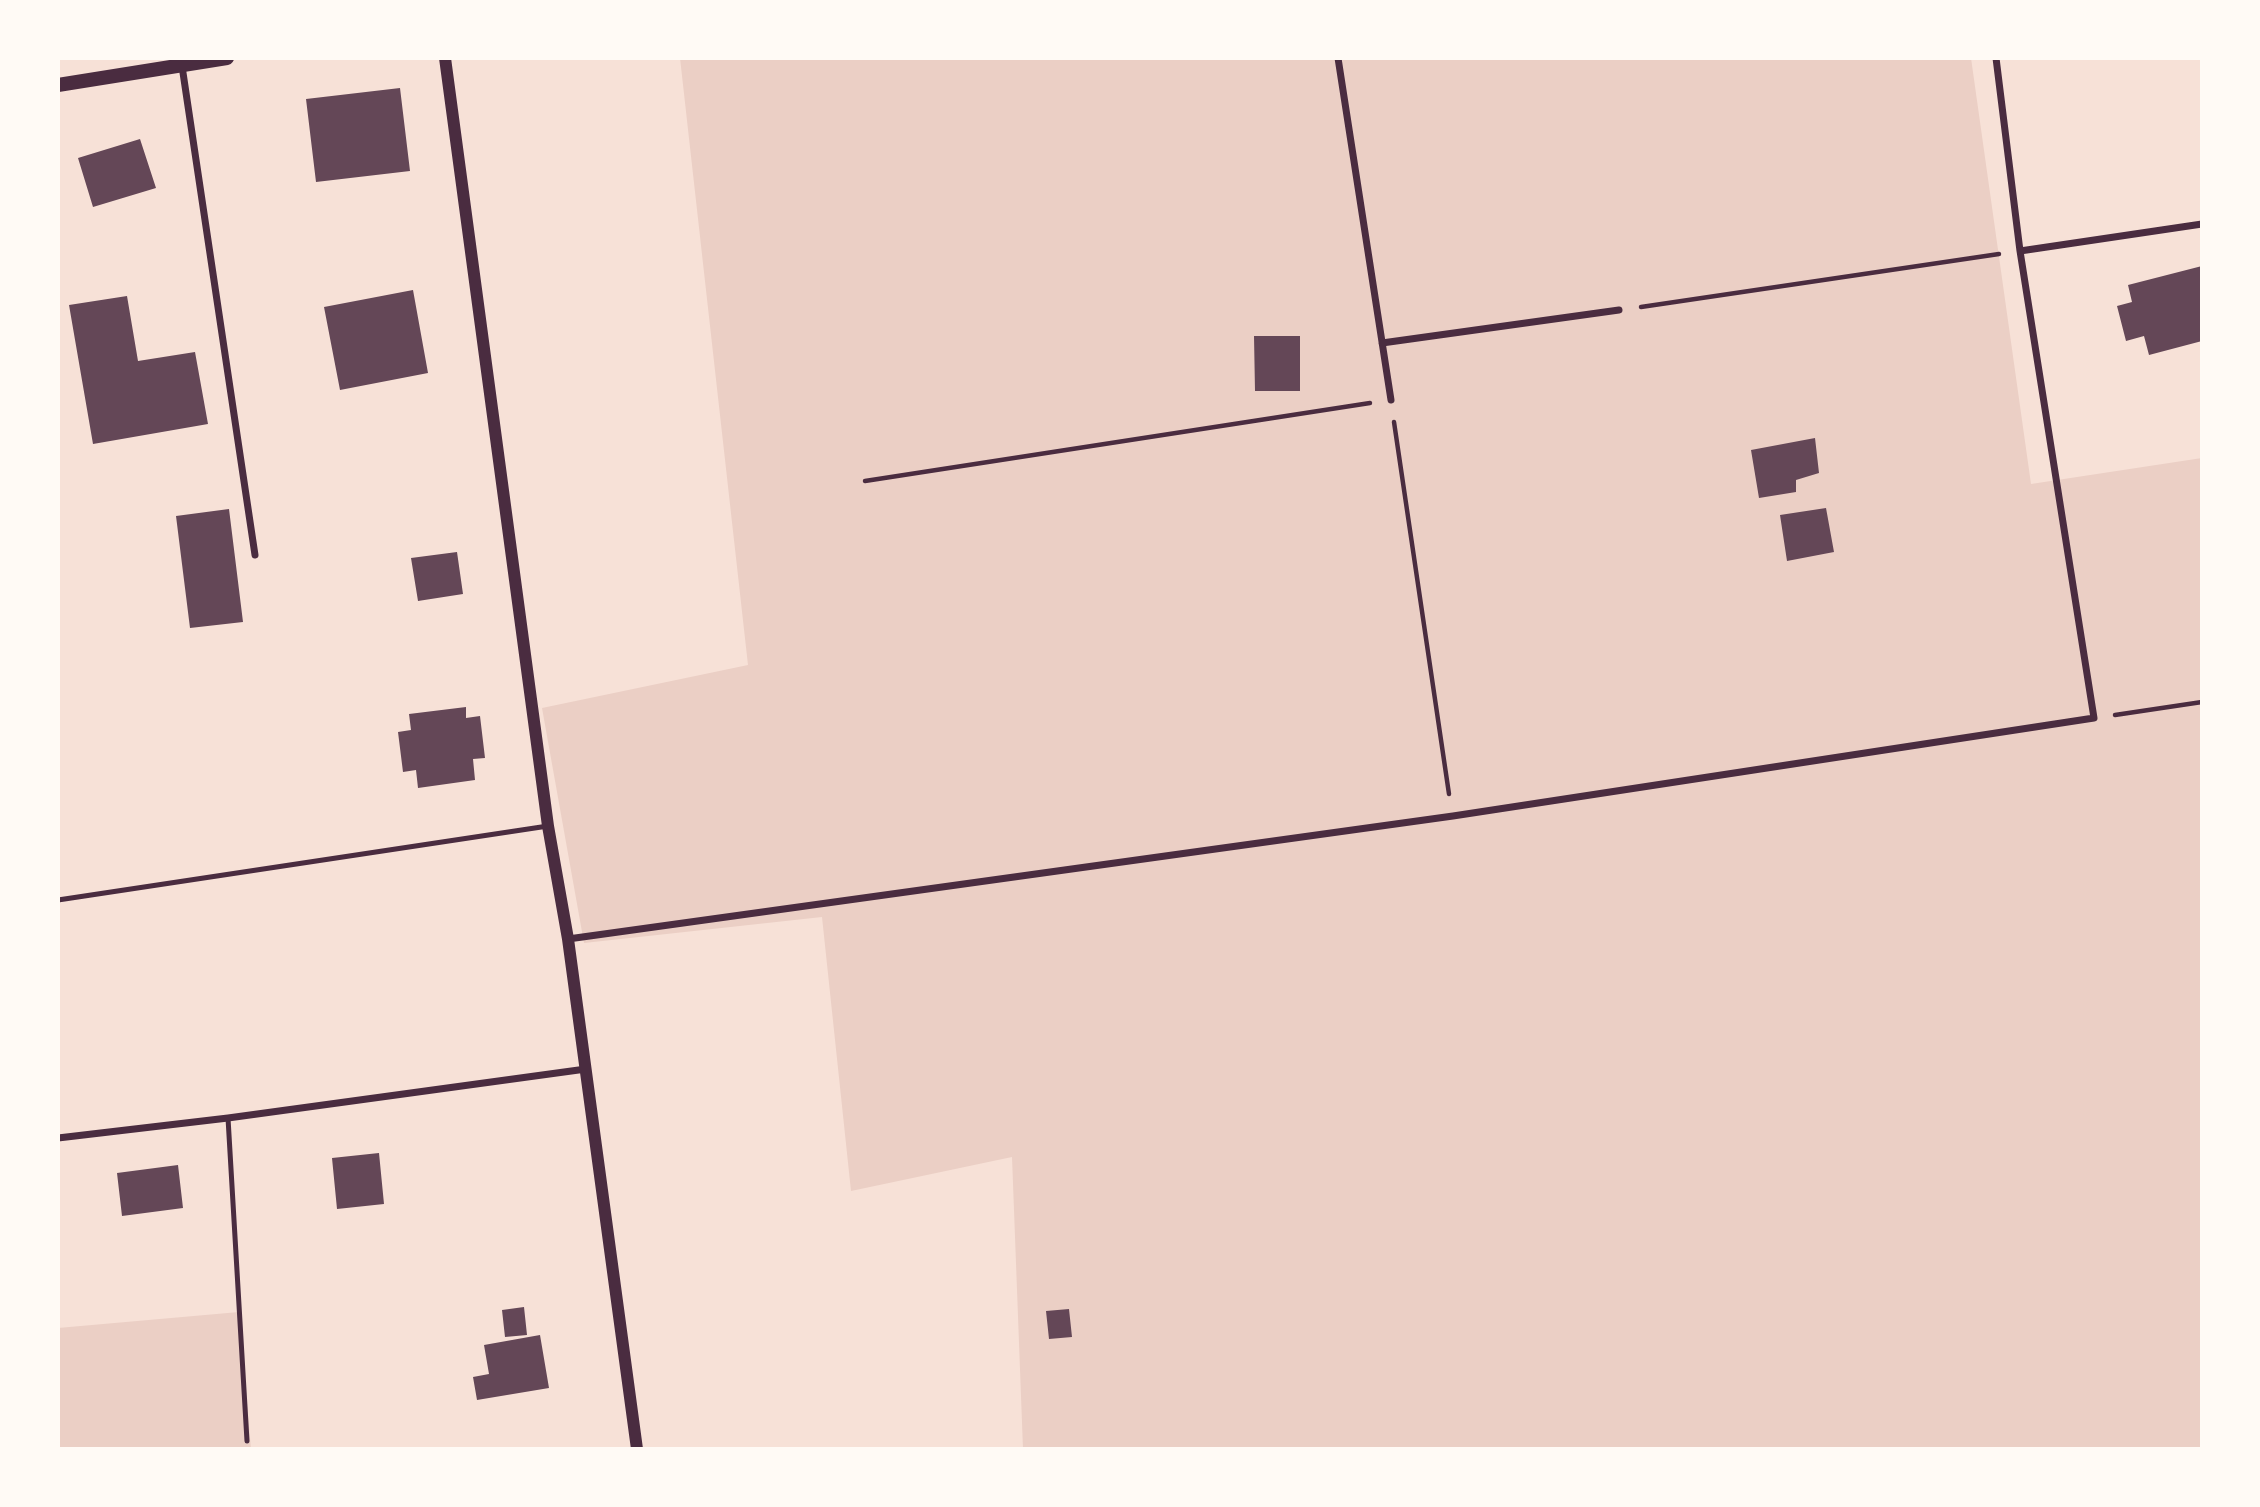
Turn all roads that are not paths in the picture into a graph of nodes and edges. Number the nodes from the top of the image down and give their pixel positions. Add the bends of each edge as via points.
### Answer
1 (227, 58) edge
2 (445, 58) edge
3 (1338, 58) edge
4 (1996, 58) edge
5 (182, 66) junction
6 (58, 85) edge
7 (2202, 224) edge
8 (2020, 251) junction
9 (1619, 310) road end
10 (1382, 343) junction
11 (1391, 400) road end
12 (256, 555) dead end
13 (548, 826) junction
14 (58, 900) edge
15 (568, 939) junction
16 (586, 1069) junction
17 (228, 1118) junction
18 (58, 1138) edge
19 (247, 1441) dead end
20 (637, 1449) edge

1 - 5 main road
2 - 13 street
3 - 10 street
4 - 8 street
5 - 6 main road
5 - 12 street
7 - 8 street
8 - 15 street via 2094,719 1453,816
9 - 10 street
10 - 11 street
13 - 14 lane
13 - 15 street
15 - 16 street
16 - 17 street
16 - 20 street
17 - 18 street
17 - 19 lane

